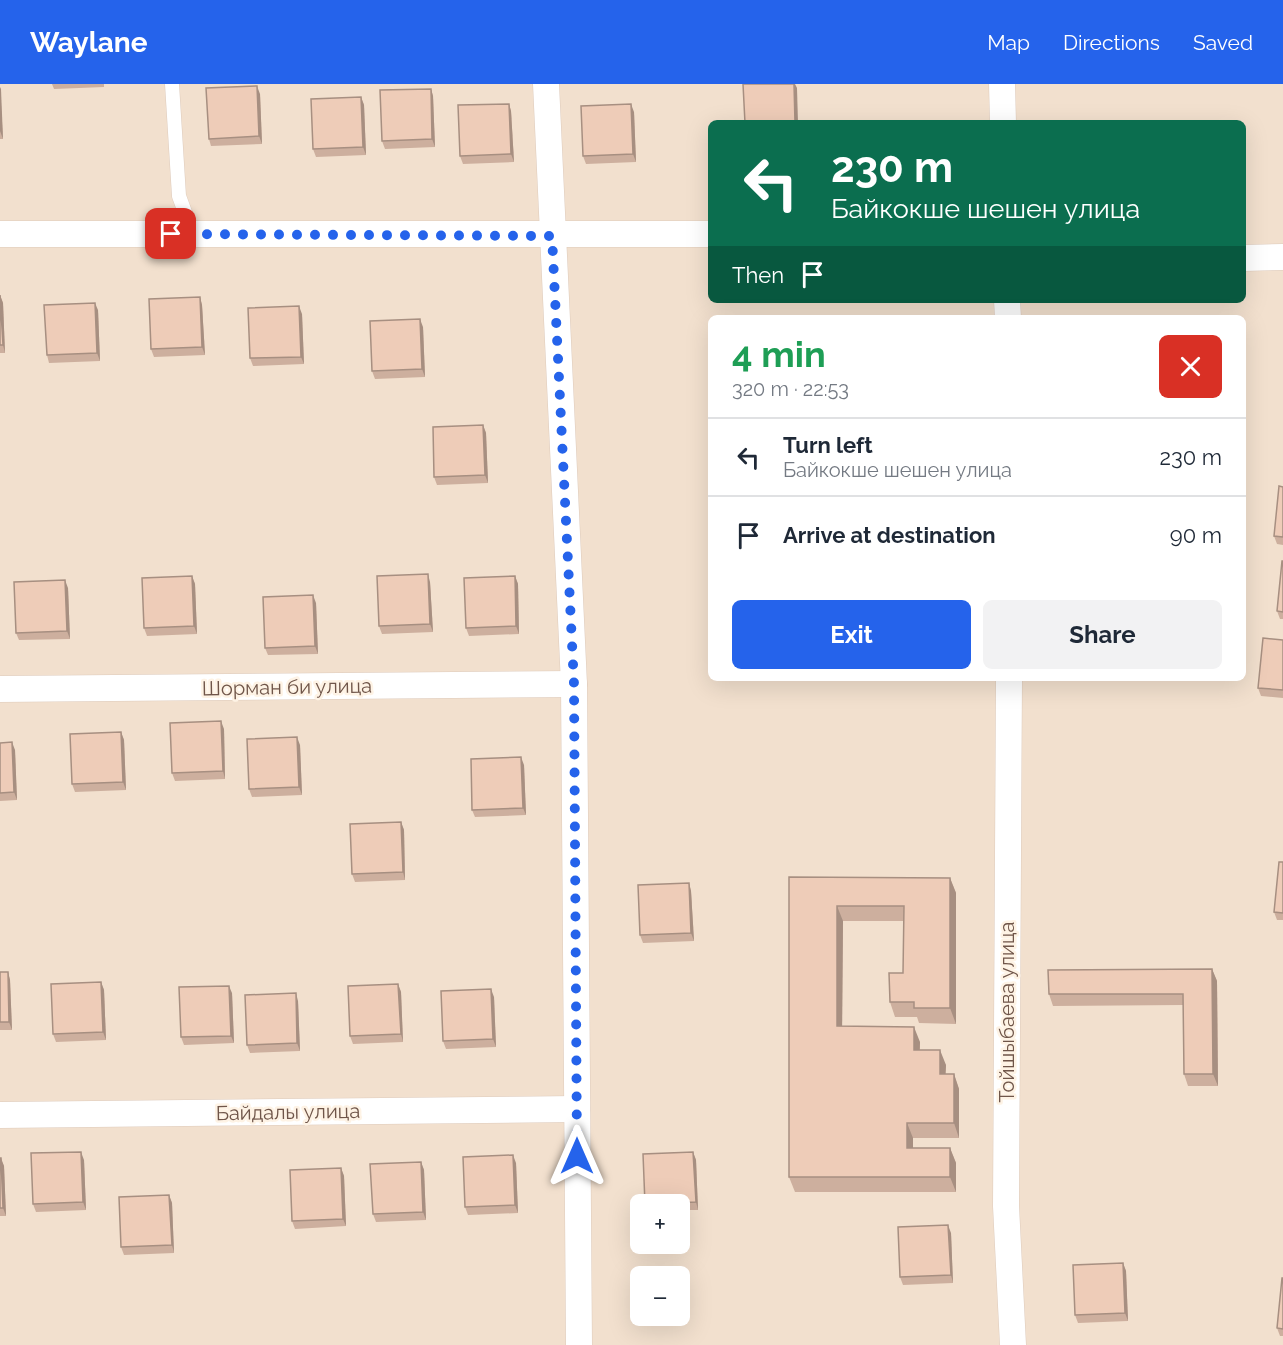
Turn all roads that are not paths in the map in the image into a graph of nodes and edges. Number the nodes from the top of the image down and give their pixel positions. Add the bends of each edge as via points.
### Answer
1 (172, 84) edge
2 (546, 84) edge
3 (1002, 84) edge
4 (1003, 120) edge
5 (0, 234) edge
6 (193, 234) junction
7 (708, 234) edge
8 (552, 236) junction
9 (1283, 257) edge
10 (1246, 258) edge
11 (1009, 681) edge
12 (574, 684) junction
13 (0, 689) edge
14 (577, 1109) junction
15 (0, 1115) edge
16 (579, 1345) edge
17 (1013, 1345) edge

1 - 6 lane via 179,196
2 - 8 street
3 - 4 street
5 - 6 street
6 - 8 street
7 - 8 street
8 - 12 street
9 - 10 street
11 - 17 street, Тойшыбаева улица via 1006,1206
12 - 13 street, Шорман би улица
12 - 14 street
14 - 15 street, Байдалы улица
14 - 16 street

